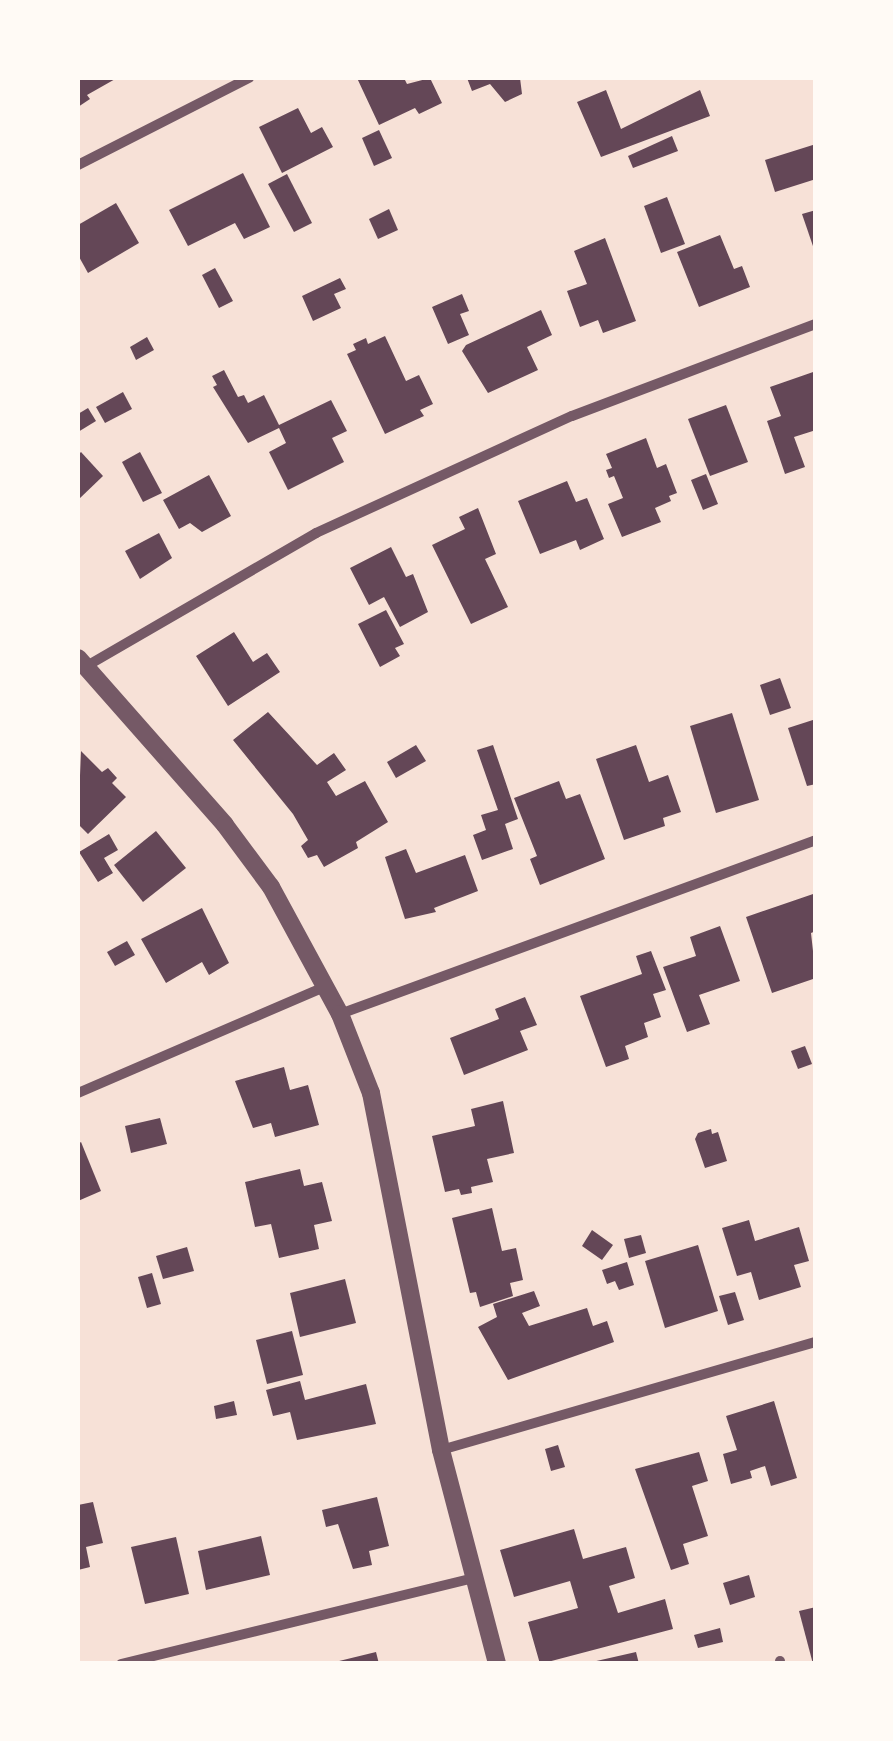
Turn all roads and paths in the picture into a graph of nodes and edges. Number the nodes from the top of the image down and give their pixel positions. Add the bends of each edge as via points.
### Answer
1 (249, 78) edge
2 (78, 165) edge
3 (816, 324) edge
4 (82, 662) edge
5 (816, 840) edge
6 (327, 986) junction
7 (340, 1014) junction
8 (78, 1093) edge
9 (816, 1342) edge
10 (441, 1450) junction
11 (471, 1579) junction
12 (121, 1664) edge
13 (497, 1664) edge

1 - 2 street
3 - 4 street via 572,416 316,533
4 - 6 street via 225,825 271,887
5 - 7 street
6 - 7 street
6 - 8 street
7 - 10 street via 371,1093
9 - 10 street
10 - 11 street
11 - 12 street
11 - 13 street

